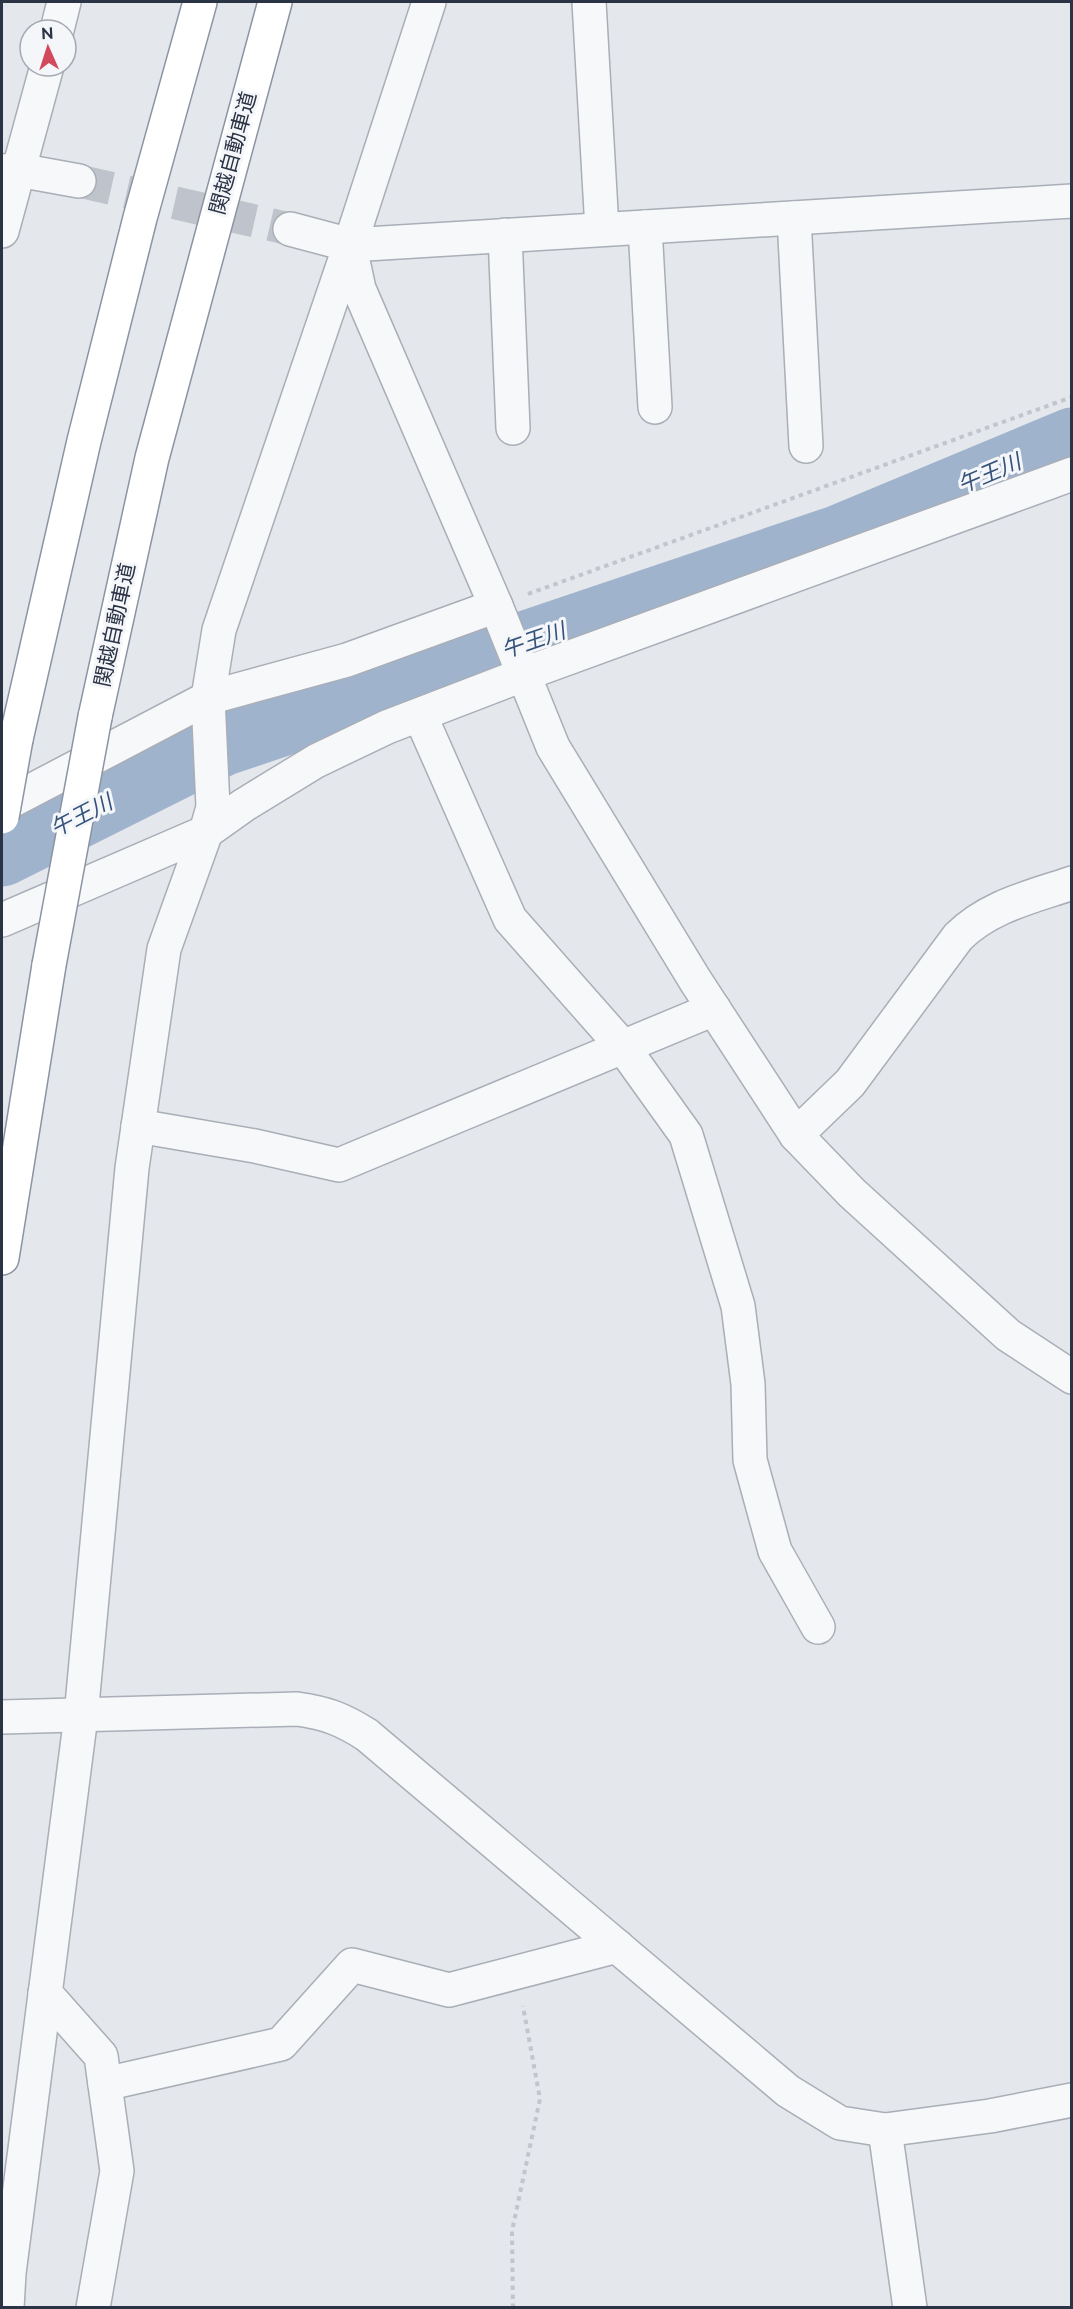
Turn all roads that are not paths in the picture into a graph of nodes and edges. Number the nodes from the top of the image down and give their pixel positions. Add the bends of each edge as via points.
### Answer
1 (64, 2) edge
2 (200, 2) edge
3 (275, 2) edge
4 (429, 2) edge
5 (589, 2) edge
6 (60, 18) edge
7 (43, 78) edge
8 (10, 170) edge
9 (79, 181) tunnel mouth
10 (1071, 201) edge
11 (794, 218) junction
12 (645, 227) junction
13 (290, 229) tunnel mouth
14 (602, 230) junction
15 (2, 231) edge
16 (505, 235) junction
17 (350, 245) junction
18 (655, 407) dead end
19 (513, 428) dead end
20 (806, 446) dead end
21 (1071, 474) edge
22 (499, 613) junction
23 (522, 672) junction
24 (208, 705) junction
25 (420, 715) junction
26 (2, 806) edge
27 (2, 817) edge
28 (209, 820) junction
29 (1071, 883) edge
30 (2, 920) edge
31 (714, 1009) junction
32 (623, 1047) junction
33 (138, 1126) junction
34 (796, 1135) junction
35 (2, 1258) edge
36 (1071, 1377) edge
37 (818, 1627) dead end
38 (81, 1716) junction
39 (2, 1717) edge
40 (617, 1947) junction
41 (45, 1993) junction
42 (105, 2084) junction
43 (1071, 2100) edge
44 (885, 2130) junction
45 (5, 2273) edge
46 (7, 2307) edge
47 (93, 2307) edge
48 (910, 2307) edge

1 - 6 street
2 - 27 highway, bridge via 84,441
3 - 35 highway, 関越自動車道, bridge via 152,458 95,717 49,965
4 - 17 street
5 - 14 street
7 - 8 street
8 - 9 street
8 - 15 street
10 - 11 street
11 - 12 street
11 - 20 street
12 - 14 street
12 - 18 street
13 - 17 street
14 - 16 street
16 - 17 street
16 - 19 street
17 - 22 street via 359,289
17 - 24 street via 219,630
21 - 23 street
22 - 23 street
22 - 24 street
23 - 25 street
23 - 31 street via 553,747
24 - 26 street
24 - 28 street
25 - 28 street via 316,761 244,805
25 - 32 street via 510,919
28 - 30 street
28 - 33 street via 164,949
29 - 34 street via 993,910 973,923 958,937 850,1083
31 - 32 street
31 - 34 street
32 - 33 street via 339,1165
32 - 37 street via 686,1135 738,1306 748,1384 750,1460 775,1551
33 - 38 street
34 - 36 street via 852,1193 1008,1335
38 - 39 street
38 - 40 street via 297,1709 344,1720 367,1735
38 - 41 street
40 - 42 street via 449,1990 352,1965 281,2044
40 - 44 street via 788,2091 840,2123
41 - 42 street via 101,2055
41 - 45 street
42 - 47 street via 117,2171
43 - 44 street
44 - 48 street
45 - 46 street

